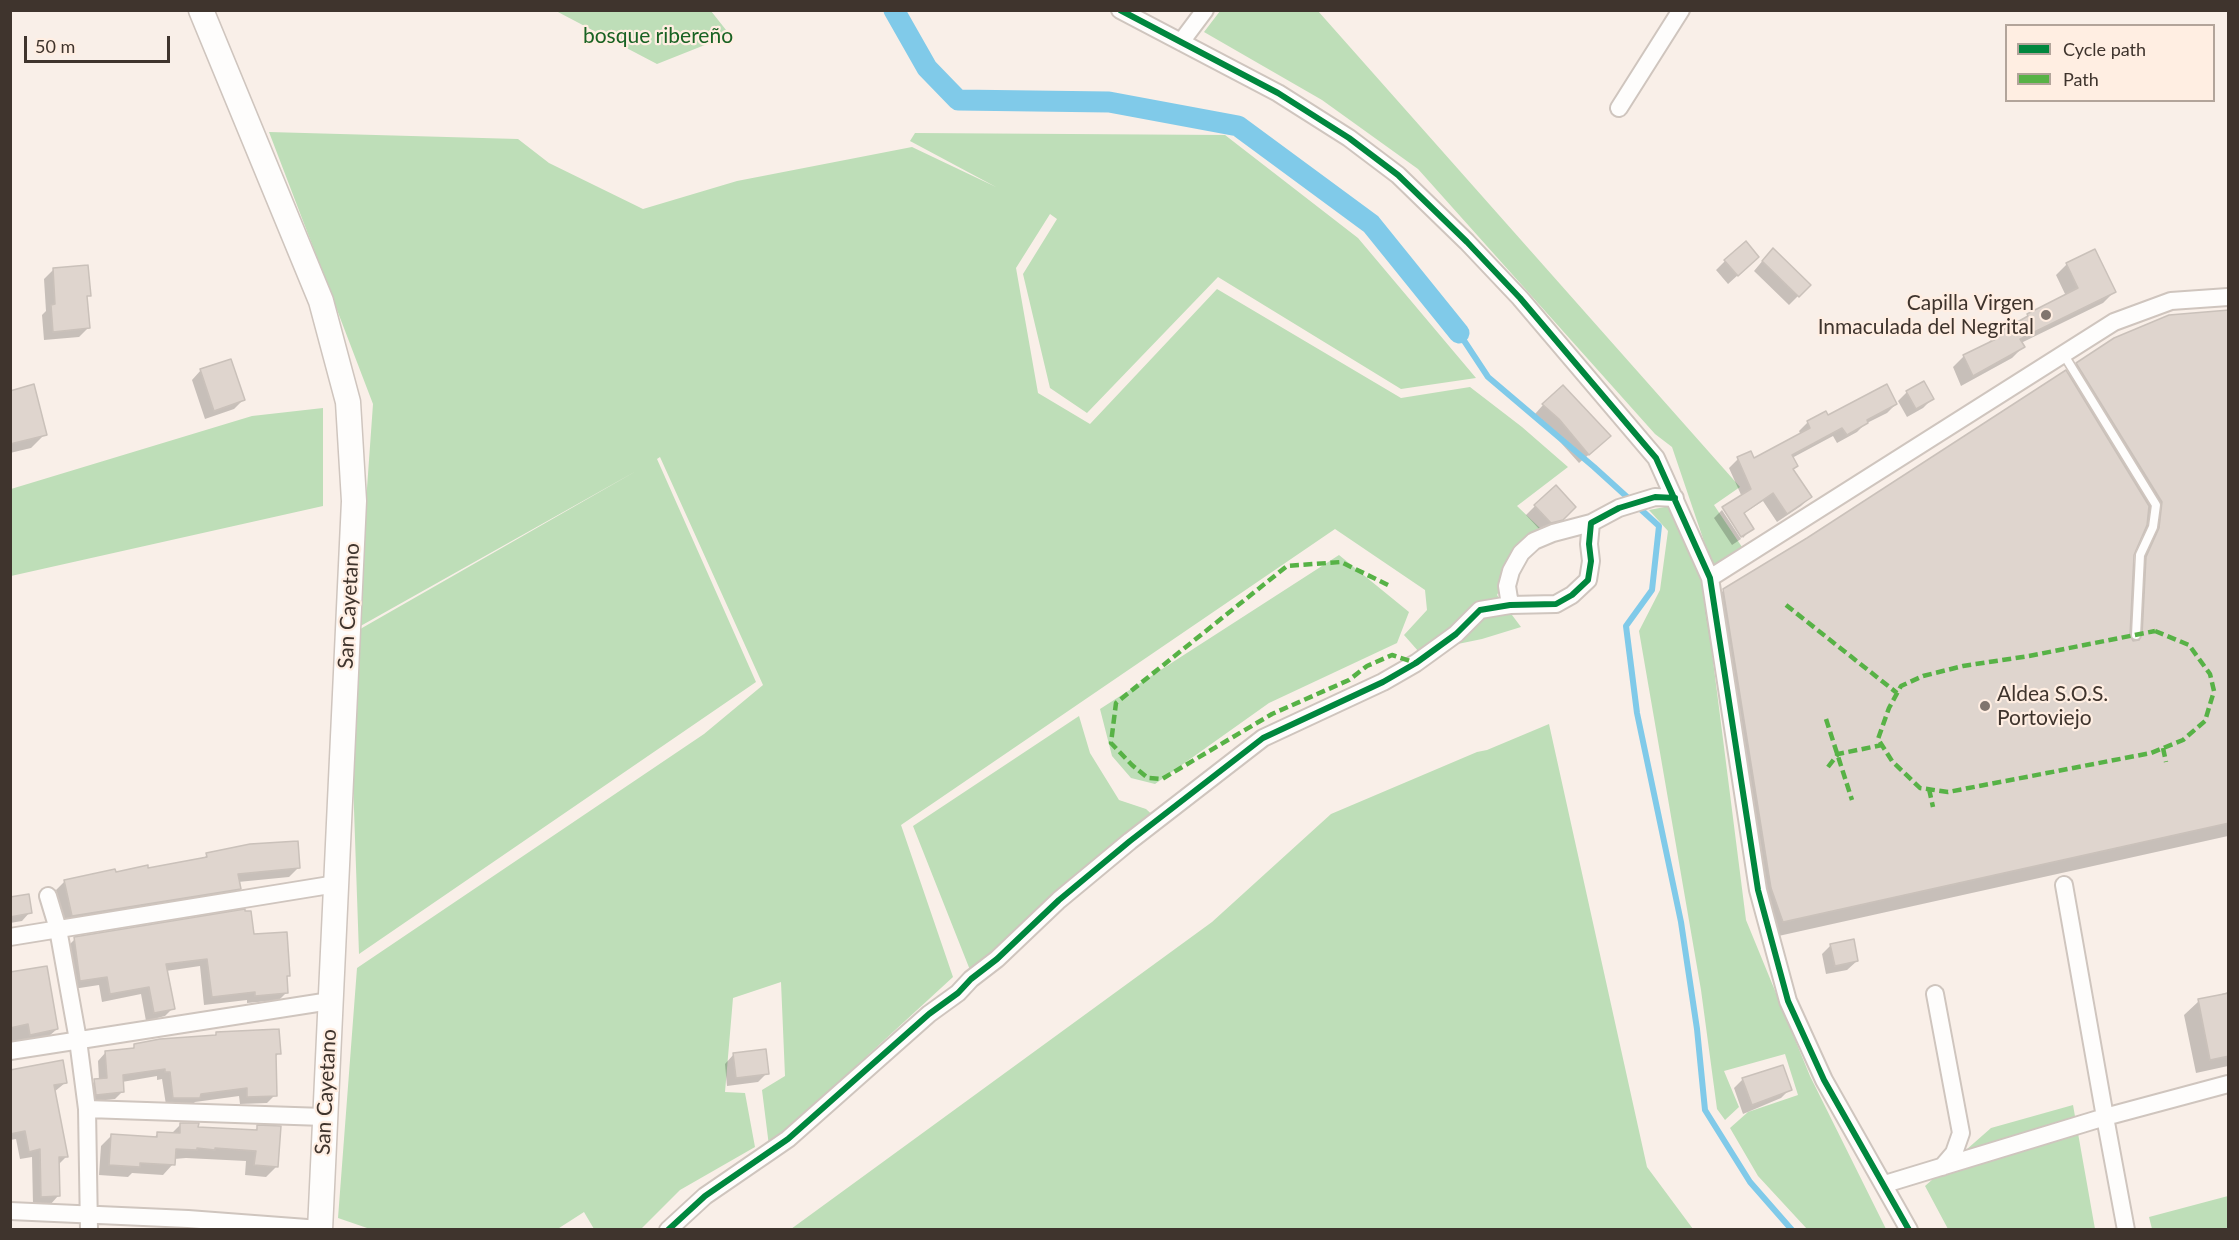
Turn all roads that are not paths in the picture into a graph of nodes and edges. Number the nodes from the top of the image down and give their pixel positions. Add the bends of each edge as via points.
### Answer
1 (201, 10) edge
2 (1120, 10) edge
3 (1205, 10) edge
4 (1682, 10) edge
5 (1181, 42) junction
6 (1619, 108) dead end
7 (2229, 297) edge
8 (2064, 355) junction
9 (1675, 498) junction
10 (1591, 524) junction
11 (1710, 578) junction
12 (1510, 605) junction
13 (2136, 635) dead end
14 (336, 884) junction
15 (2064, 885) dead end
16 (48, 896) dead end
17 (58, 929) junction
18 (10, 937) edge
19 (1935, 994) dead end
20 (330, 1001) junction
21 (78, 1040) junction
22 (10, 1051) edge
23 (2229, 1084) edge
24 (87, 1109) junction
25 (324, 1117) junction
26 (2105, 1117) junction
27 (1942, 1167) junction
28 (1885, 1184) junction
29 (10, 1211) edge
30 (89, 1222) edge
31 (188, 1225) edge
32 (320, 1229) edge
33 (668, 1230) edge
34 (1909, 1230) edge
35 (2126, 1230) edge

1 - 14 main road, San Cayetano via 321,301 348,402 354,501
2 - 5 street
3 - 5 street
4 - 6 street
5 - 9 street via 1278,93 1350,138 1398,175 1520,298 1656,458
7 - 8 street via 2171,301 2114,322
8 - 11 street
8 - 13 lane via 2156,505 2140,555
9 - 10 street via 1655,497 1619,508
9 - 11 street
10 - 12 street via 1553,533 1534,541 1521,553 1507,586
10 - 12 street via 1588,579 1572,595 1556,604
11 - 28 street via 1758,890 1771,945 1788,1001 1824,1080
12 - 33 street via 1480,610 1456,634 1416,663 1263,738 1068,893 788,1139 705,1196
14 - 17 street
14 - 20 main road, San Cayetano
15 - 26 street
16 - 17 street
17 - 18 street
17 - 21 street
19 - 27 street via 1962,1132 1954,1153
20 - 21 street
20 - 25 main road, San Cayetano
21 - 22 street
21 - 24 street
23 - 26 street
24 - 25 street
24 - 30 street
25 - 32 main road, San Cayetano
26 - 27 street
26 - 35 street
27 - 28 street
28 - 34 street
29 - 30 street
30 - 31 street
31 - 32 street

